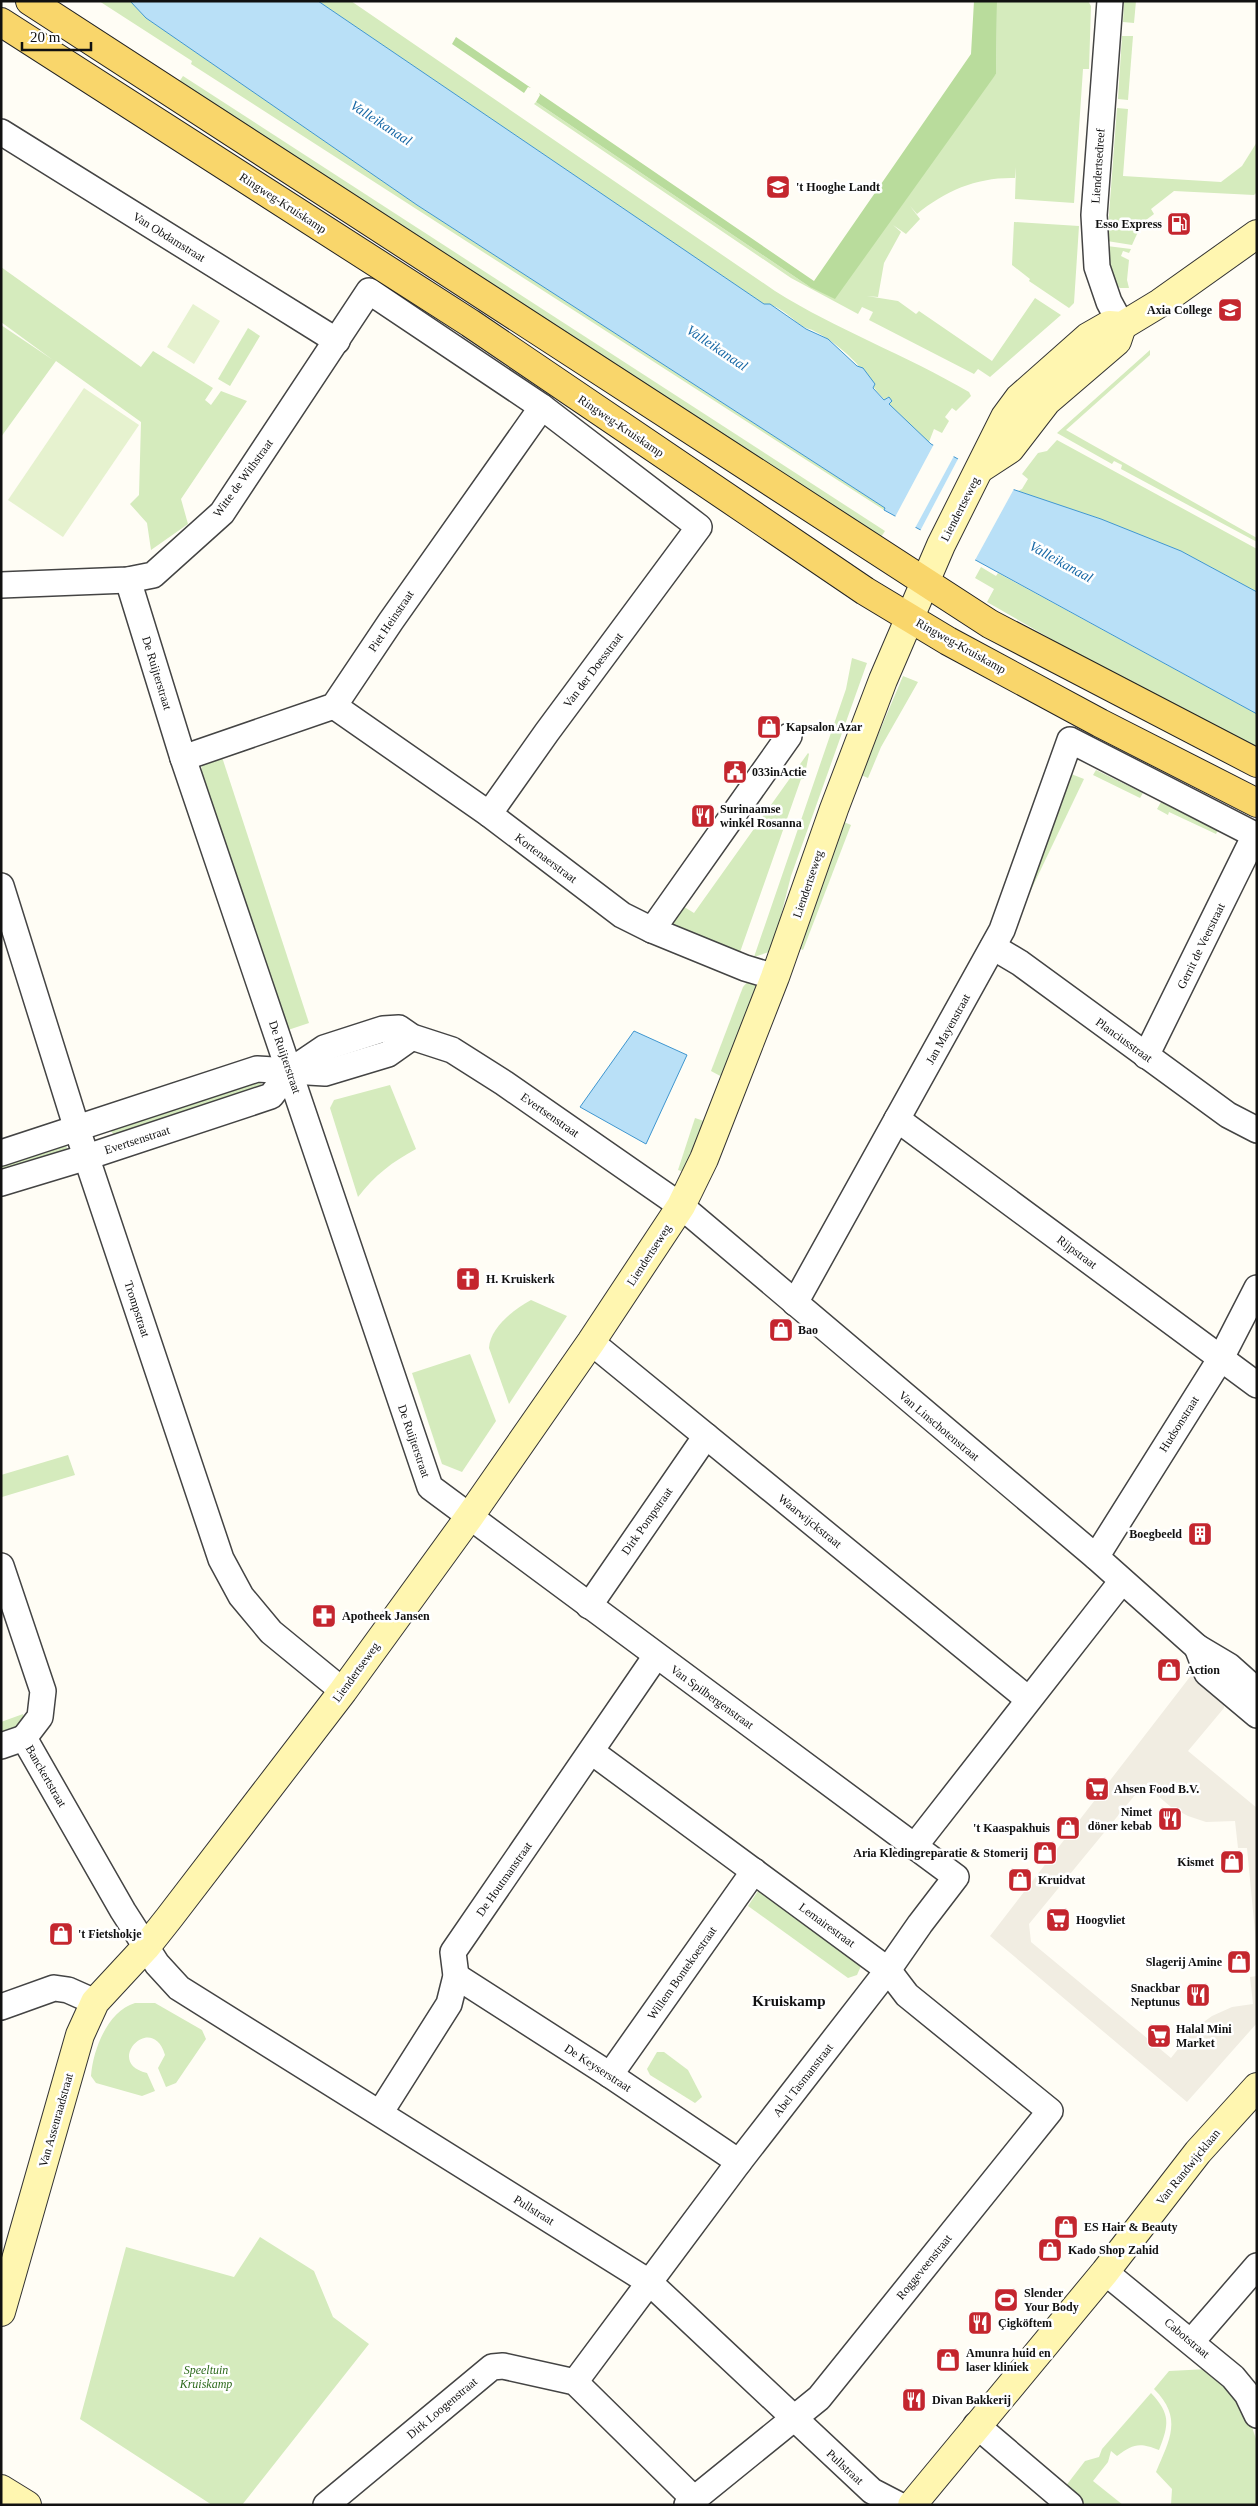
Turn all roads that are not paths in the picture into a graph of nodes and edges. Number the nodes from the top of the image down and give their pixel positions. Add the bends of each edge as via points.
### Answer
1 (30, 1) edge
2 (1110, 1) edge
3 (1, 22) edge
4 (1, 132) edge
5 (1257, 234) edge
6 (1122, 326) junction
7 (337, 341) junction
8 (542, 407) junction
9 (128, 580) junction
10 (926, 581) junction
11 (1, 585) edge
12 (910, 618) junction
13 (334, 706) junction
14 (790, 736) dead end
15 (184, 758) junction
16 (1257, 763) edge
17 (1257, 803) edge
18 (489, 814) junction
19 (1256, 835) edge
20 (1, 886) edge
21 (652, 930) junction
22 (993, 947) junction
23 (775, 977) junction
24 (1146, 1056) junction
25 (290, 1071) junction
26 (898, 1119) junction
27 (77, 1129) junction
28 (1257, 1130) edge
29 (1, 1153) edge
30 (87, 1157) junction
31 (1, 1183) edge
32 (681, 1206) junction
33 (1257, 1288) edge
34 (795, 1303) junction
35 (591, 1342) junction
36 (1221, 1358) junction
37 (1257, 1384) edge
38 (706, 1436) junction
39 (470, 1516) junction
40 (1096, 1558) junction
41 (1, 1566) edge
42 (1122, 1581) junction
43 (589, 1606) junction
44 (656, 1656) junction
45 (1222, 1673) junction
46 (1257, 1690) edge
47 (343, 1691) junction
48 (1028, 1699) junction
49 (1257, 1715) edge
50 (13, 1742) edge
51 (592, 1752) junction
52 (914, 1846) junction
53 (754, 1871) junction
54 (956, 1877) joint
55 (146, 1948) junction
56 (888, 1970) junction
57 (456, 1976) junction
58 (95, 2002) junction
59 (1, 2007) edge
60 (610, 2075) junction
61 (1257, 2087) edge
62 (1050, 2110) joint
63 (380, 2113) junction
64 (739, 2162) junction
65 (1257, 2266) edge
66 (1106, 2272) junction
67 (649, 2282) junction
68 (1, 2312) edge
69 (1192, 2341) junction
70 (575, 2382) junction
71 (1257, 2415) edge
72 (794, 2419) junction
73 (976, 2425) junction
74 (1, 2489) edge
75 (690, 2502) edge
76 (27, 2505) edge
77 (326, 2505) edge
78 (899, 2505) edge
79 (912, 2505) edge
80 (1070, 2505) edge

1 - 10 main road
2 - 6 street, Liendertsedreef via 1095,232 1097,266
3 - 12 main road, Ringweg-Kruiskamp via 470,323 841,575
4 - 7 street, Van Obdamstraat
5 - 6 street, Liendertseweg
6 - 10 street, Liendertseweg via 1117,341 1047,401 1010,449 981,468
7 - 8 street, Witte de Withstraat via 369,291
7 - 9 street, Witte de Withstraat via 222,513 153,575
8 - 13 street, Piet Heinstraat
8 - 18 street, Van der Doesstraat via 699,527
9 - 11 street, Witte de Withstraat
9 - 15 street, De Ruijterstraat
10 - 12 street, Liendertseweg
10 - 16 main road via 990,624
12 - 17 main road, Ringweg-Kruiskamp via 1100,723
12 - 23 street, Liendertseweg via 842,787
13 - 15 street
13 - 18 street, Kortenaerstraat
14 - 21 street
15 - 25 street, De Ruijterstraat
18 - 21 street, Kortenaerstraat via 622,915
19 - 22 street, Jan Mayenstraat via 1070,740 1002,930
19 - 24 street, Gerrit de Veerstraat
20 - 27 street, Trompstraat
21 - 23 street, Kortenaerstraat via 744,968
22 - 24 street, Planciusstraat via 1020,963
22 - 26 street, Jan Mayenstraat
23 - 32 street, Liendertseweg via 704,1159
24 - 28 street, Planciusstraat via 1228,1115
25 - 27 street, Evertsenstraat via 257,1070
25 - 30 street, Evertsenstraat via 271,1096
25 - 32 street, Evertsenstraat via 325,1072 388,1054 412,1038 460,1055
25 - 39 street, De Ruijterstraat via 430,1487
26 - 34 street, Jan Mayenstraat
26 - 36 street, Rijpstraat
27 - 29 street, Evertsenstraat
27 - 30 street, Trompstraat
30 - 31 street, Evertsenstraat
30 - 47 street, Trompstraat via 222,1559 241,1596 271,1632
32 - 34 street, Van Linschotenstraat
32 - 35 street, Liendertseweg
33 - 36 street, Hudsonstraat
34 - 40 street, Van Linschotenstraat
35 - 38 street, Waarwijckstraat
35 - 39 street, Liendertseweg
36 - 37 street, Rijpstraat
36 - 40 street, Hudsonstraat
38 - 43 street, Dirk Pompstraat
38 - 48 street, Waarwijckstraat
39 - 43 street, Van Spilbergenstraat
39 - 47 street, Liendertseweg
40 - 42 street, Van Linschotenstraat
41 - 50 street, Banckertstraat via 43,1691 40,1717
42 - 45 street, Van Linschotenstraat via 1197,1647 1207,1673
42 - 48 street
43 - 44 street, Van Spilbergenstraat
44 - 51 street, De Houtmanstraat
44 - 52 street, Van Spilbergenstraat
45 - 46 street
45 - 49 street
47 - 55 street, Liendertseweg
48 - 52 street
50 - 55 street, Banckertstraat
51 - 53 street, Lemairestraat
51 - 57 street, De Houtmanstraat via 453,1952
52 - 54 street, Van Spilbergenstraat
53 - 56 street, Lemairestraat
53 - 60 street, Willem Bontekoestraat
54 - 56 street, Abel Tasmanstraat
55 - 58 street, Van Assenraadstraat
55 - 63 street, Pullstraat via 179,1988
56 - 62 street, Lemairestraat via 907,1995
56 - 64 street, Abel Tasmanstraat
57 - 60 street, De Keyserstraat
57 - 63 street, De Houtmanstraat via 449,2004
58 - 59 street via 68,1990 54,1988
58 - 68 street, Van Assenraadstraat via 80,2036
60 - 64 street, De Keyserstraat
61 - 66 street, Van Randwijcklaan via 1198,2152
62 - 72 street, Roggeveenstraat via 824,2392
63 - 67 street, Pullstraat
64 - 67 street, Abel Tasmanstraat
65 - 69 street
66 - 69 street, Cabotstraat
66 - 73 street, Van Randwijcklaan
67 - 70 street
67 - 72 street, Pullstraat
69 - 71 street, Cabotstraat via 1248,2394
70 - 75 street
70 - 77 street, Dirk Loogenstraat via 503,2366 492,2367
72 - 75 street, Roggeveenstraat
72 - 78 street, Pullstraat via 872,2491
73 - 79 street, Van Randwijcklaan
73 - 80 street
74 - 76 street

